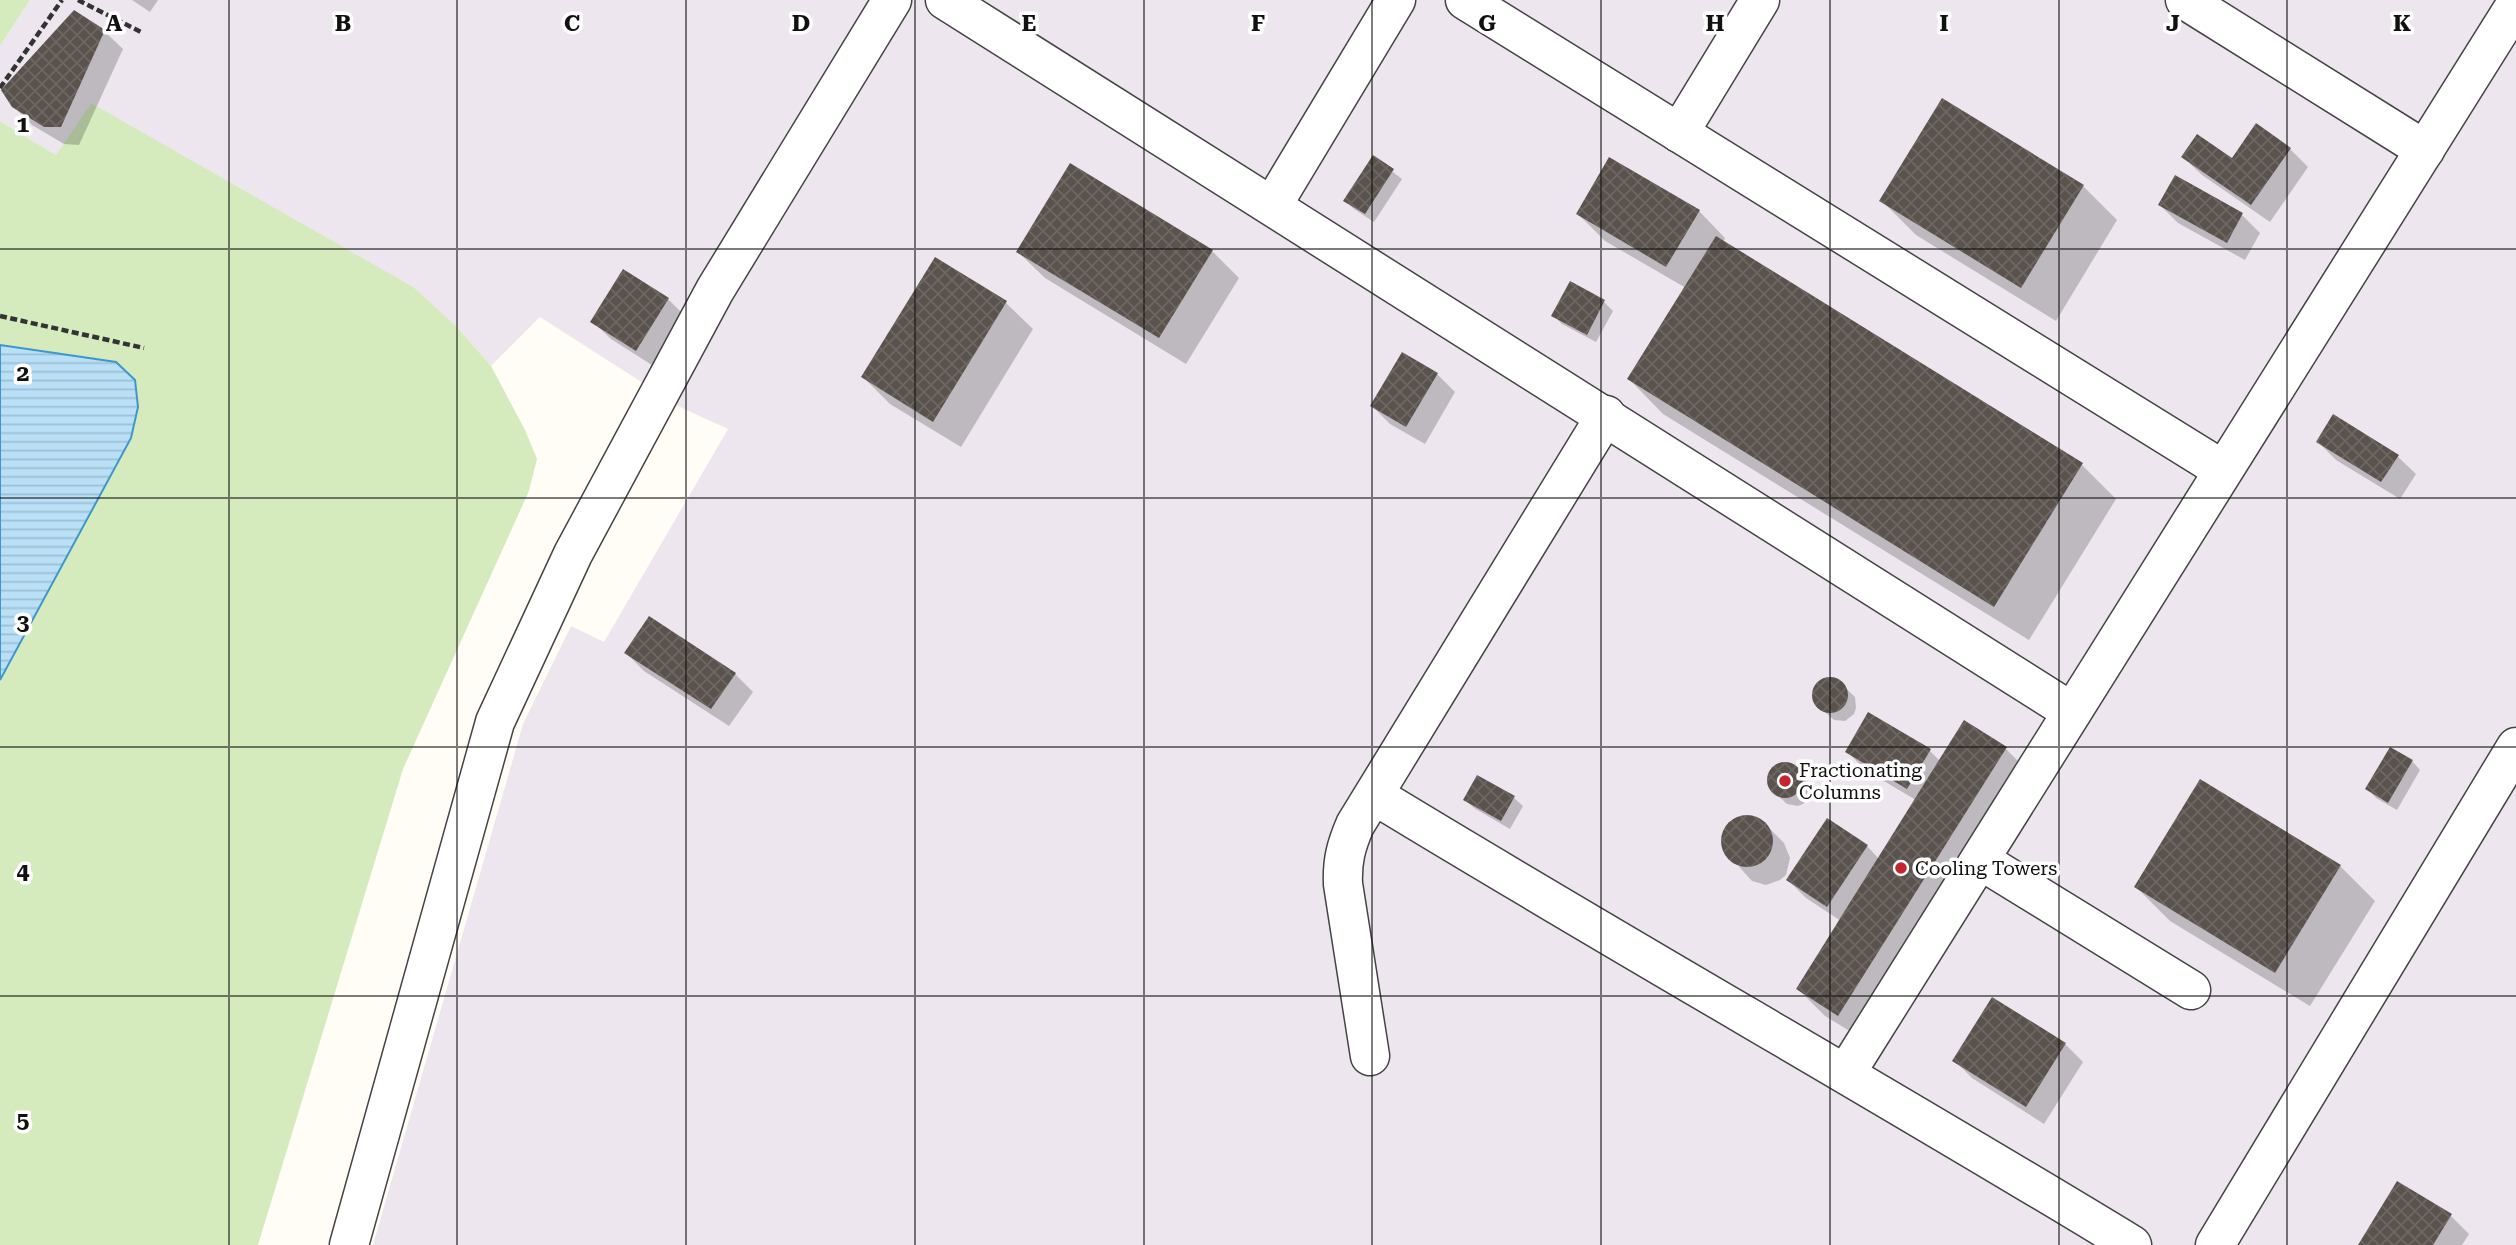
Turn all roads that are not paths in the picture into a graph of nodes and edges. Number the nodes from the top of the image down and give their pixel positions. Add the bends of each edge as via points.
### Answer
1 (892, 0) edge
2 (945, 0) edge
3 (1396, 0) edge
4 (1465, 0) edge
5 (1760, 0) edge
6 (2185, 0) edge
7 (2516, 4) edge
8 (1679, 133) junction
9 (2425, 150) junction
10 (1272, 206) junction
11 (1606, 415) junction
12 (2223, 470) junction
13 (2072, 712) junction
14 (2516, 747) edge
15 (1374, 795) junction
16 (1980, 860) junction
17 (2192, 990) dead end
18 (1370, 1056) dead end
19 (1846, 1073) junction
20 (349, 1245) edge
21 (2132, 1245) edge
22 (2215, 1245) edge

1 - 20 lane via 715,290 573,554 495,722
2 - 10 lane
3 - 10 lane
4 - 8 lane
5 - 8 lane
6 - 9 lane
7 - 9 lane
8 - 12 lane
9 - 12 lane
10 - 11 lane
11 - 13 lane
11 - 15 lane
12 - 13 lane
13 - 16 lane
14 - 22 lane
15 - 18 lane via 1345,846 1342,864
15 - 19 lane
16 - 17 lane
16 - 19 lane
19 - 21 lane

